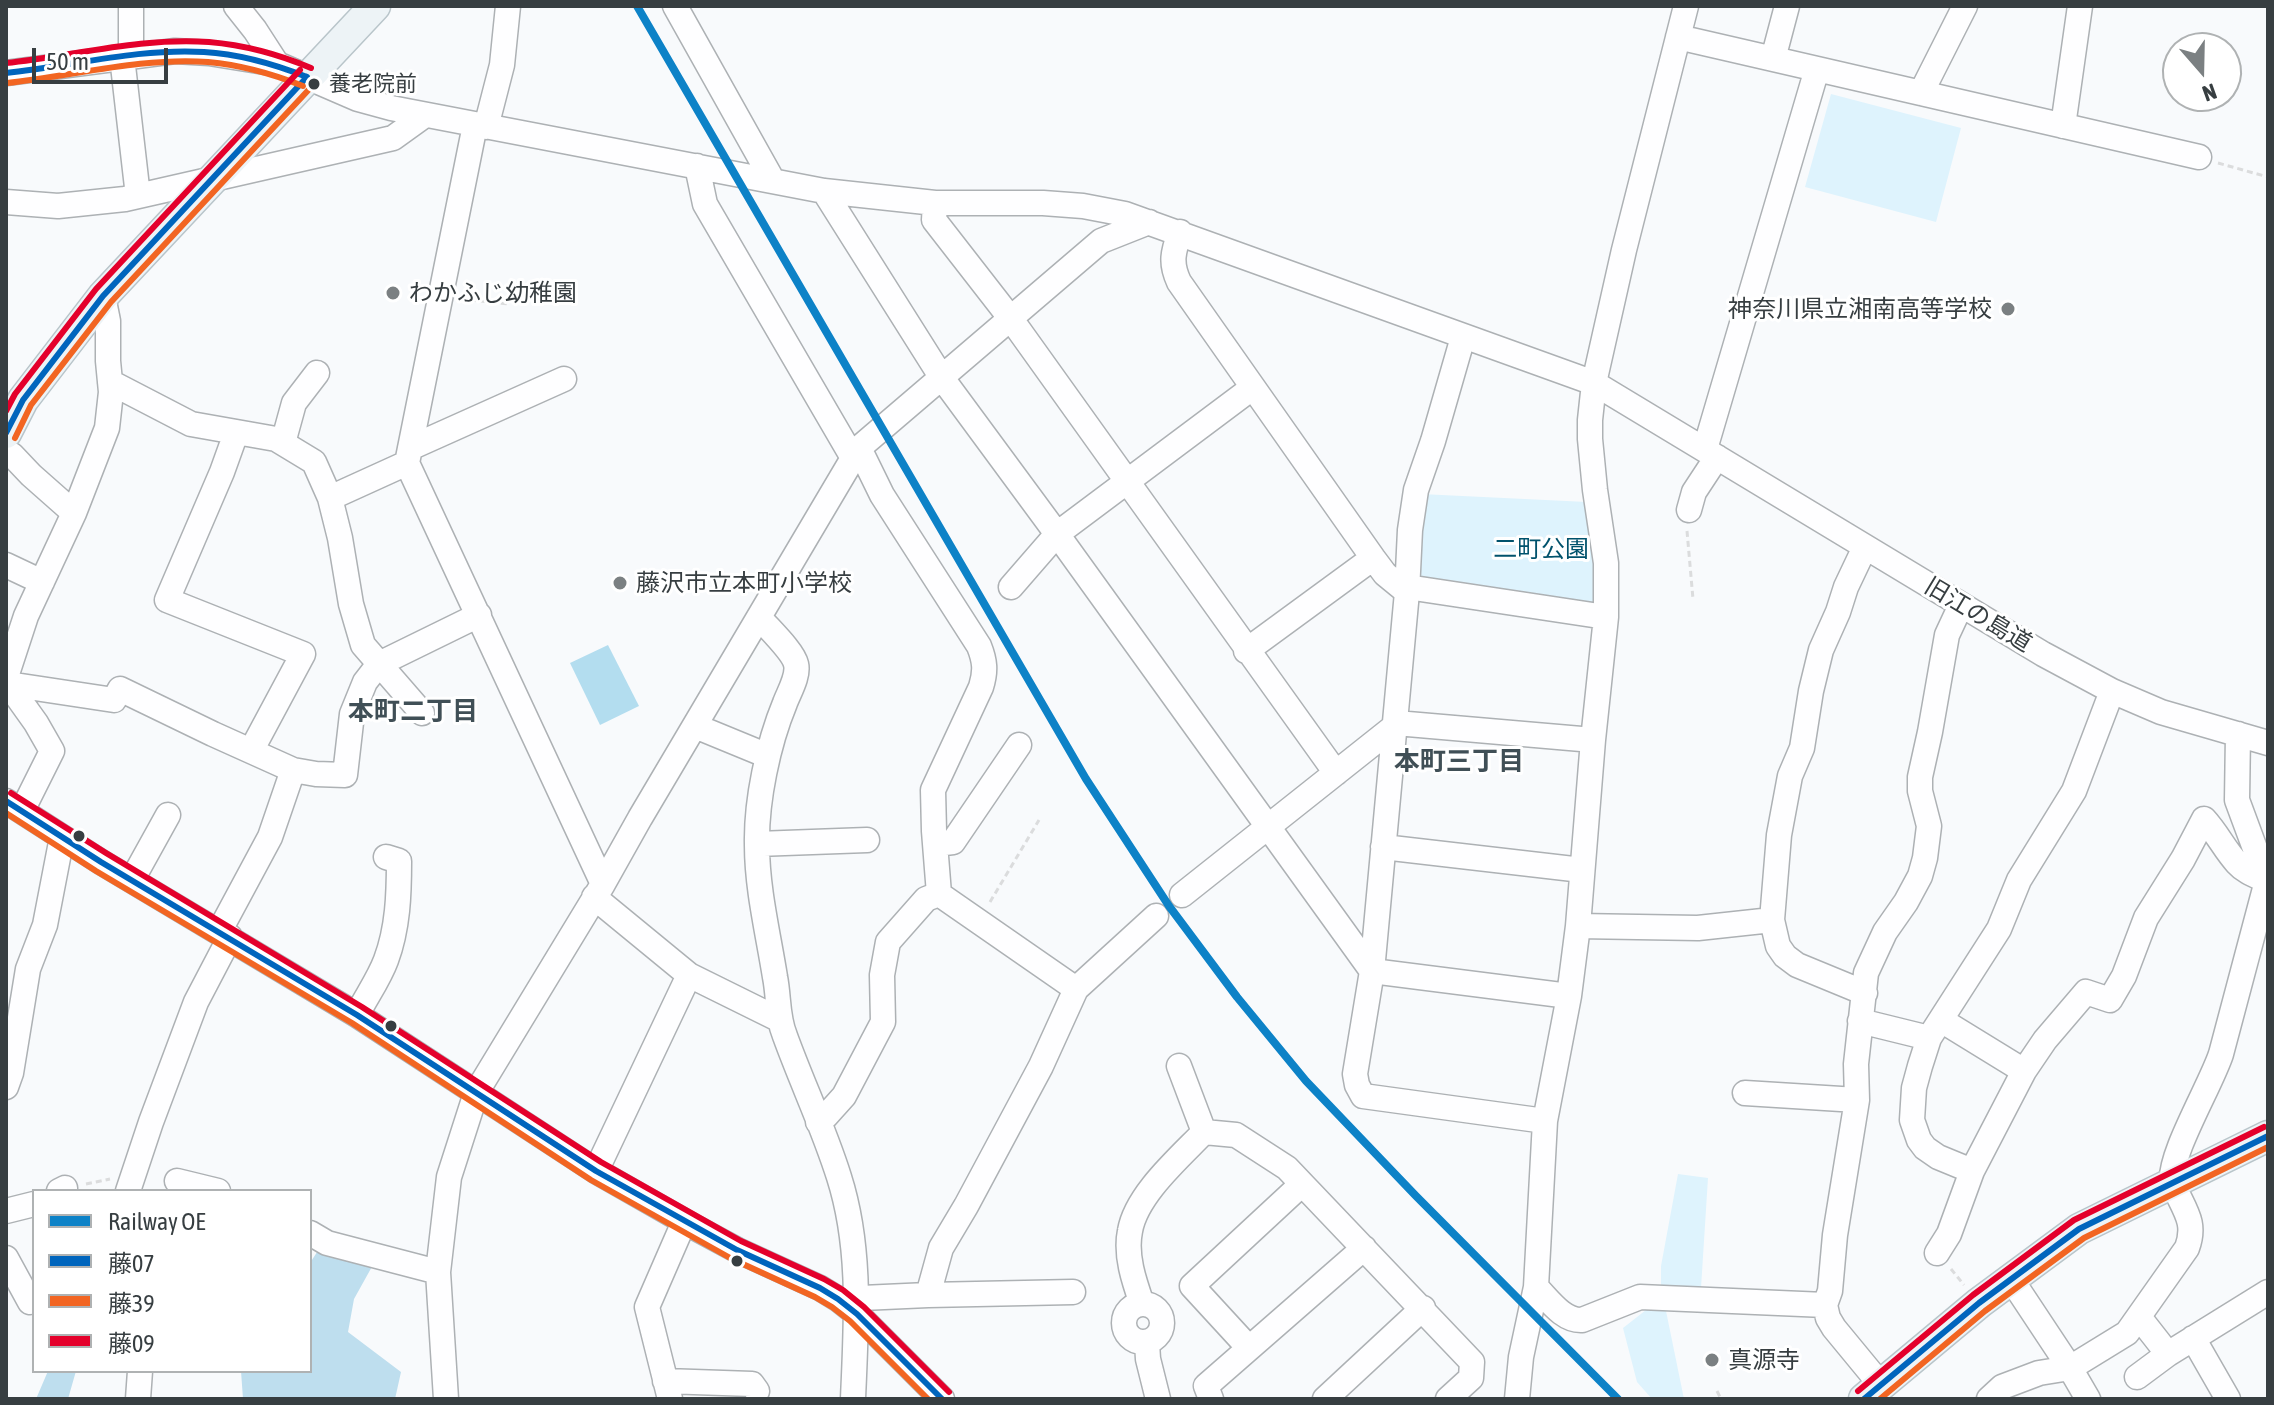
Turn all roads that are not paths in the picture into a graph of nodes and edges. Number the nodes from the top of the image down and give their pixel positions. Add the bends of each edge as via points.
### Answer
1 (131, 6) edge
2 (236, 6) edge
3 (375, 6) edge
4 (508, 6) edge
5 (675, 6) edge
6 (1686, 6) edge
7 (1787, 6) edge
8 (1965, 6) edge
9 (2080, 6) edge
10 (1678, 37) junction
11 (126, 57) junction
12 (1773, 59) junction
13 (277, 64) junction
14 (1817, 69) junction
15 (6, 73) edge
16 (307, 77) junction
17 (1921, 93) junction
18 (425, 115) junction
19 (480, 126) junction
20 (2063, 126) junction
21 (2199, 157) road end
22 (697, 166) junction
23 (210, 181) junction
24 (773, 181) junction
25 (824, 191) junction
26 (138, 196) junction
27 (935, 203) junction
28 (9, 206) edge
29 (1149, 222) junction
30 (1180, 232) junction
31 (103, 296) junction
32 (1011, 319) junction
33 (1463, 337) junction
34 (317, 373) dead end
35 (942, 378) junction
36 (564, 379) dead end
37 (110, 382) junction
38 (1594, 383) junction
39 (1252, 388) junction
40 (236, 433) junction
41 (283, 443) junction
42 (9, 444) edge
43 (856, 453) junction
44 (1711, 453) junction
45 (408, 456) junction
46 (1127, 481) junction
47 (330, 498) junction
48 (1689, 510) road end
49 (74, 513) junction
50 (1057, 534) junction
51 (1865, 547) junction
52 (1373, 558) junction
53 (6, 565) edge
54 (47, 571) junction
55 (1011, 587) dead end
56 (1407, 590) junction
57 (1961, 605) junction
58 (479, 615) junction
59 (759, 617) junction
60 (1606, 617) junction
61 (1246, 651) junction
62 (379, 664) junction
63 (7, 680) edge
64 (2112, 691) junction
65 (422, 713) dead end
66 (1395, 724) junction
67 (695, 726) junction
68 (2238, 734) junction
69 (1593, 740) junction
70 (2268, 743) edge
71 (1019, 745) dead end
72 (251, 751) junction
73 (768, 756) junction
74 (293, 770) junction
75 (1336, 773) junction
76 (14, 806) edge
77 (168, 815) dead end
78 (1268, 826) junction
79 (62, 837) junction
80 (867, 840) dead end
81 (757, 844) junction
82 (936, 844) junction
83 (1383, 847) junction
84 (386, 857) dead end
85 (1582, 870) junction
86 (132, 880) junction
87 (599, 890) junction
88 (2266, 892) edge
89 (939, 894) junction
90 (1182, 895) dead end
91 (1156, 916) dead end
92 (1772, 920) junction
93 (1578, 926) junction
94 (224, 935) junction
95 (1372, 971) junction
96 (689, 975) junction
97 (1076, 989) junction
98 (1865, 993) junction
99 (1569, 996) junction
100 (357, 1015) junction
101 (780, 1020) junction
102 (1860, 1021) junction
103 (1935, 1029) junction
104 (1179, 1066) dead end
105 (2024, 1071) junction
106 (6, 1087) edge
107 (476, 1093) junction
108 (1745, 1093) dead end
109 (1857, 1100) junction
110 (1545, 1121) junction
111 (818, 1122) junction
112 (1204, 1132) junction
113 (2268, 1136) edge
114 (596, 1171) junction
115 (1972, 1171) junction
116 (177, 1181) dead end
117 (2172, 1183) junction
118 (1302, 1184) junction
119 (129, 1189) edge
120 (210, 1189) edge
121 (32, 1204) edge
122 (6, 1211) edge
123 (684, 1222) junction
124 (312, 1234) edge
125 (1364, 1248) junction
126 (1937, 1253) road end
127 (6, 1258) edge
128 (438, 1272) junction
129 (2011, 1279) junction
130 (1192, 1286) junction
131 (1536, 1287) junction
132 (1073, 1292) dead end
133 (2268, 1292) edge
134 (928, 1295) junction
135 (30, 1302) dead end
136 (850, 1304) junction
137 (1825, 1305) junction
138 (1150, 1308) junction
139 (1423, 1308) junction
140 (2139, 1317) junction
141 (2193, 1338) junction
142 (1147, 1343) junction
143 (1249, 1348) junction
144 (2168, 1354) junction
145 (2070, 1368) junction
146 (140, 1373) edge
147 (2137, 1377) dead end
148 (667, 1390) edge
149 (757, 1391) dead end
150 (1873, 1392) edge
151 (931, 1394) edge
152 (138, 1399) edge
153 (446, 1399) edge
154 (853, 1399) edge
155 (1158, 1399) edge
156 (1211, 1399) edge
157 (1325, 1399) edge
158 (1448, 1399) edge
159 (1517, 1399) edge
160 (1989, 1399) edge
161 (2088, 1399) edge
162 (2228, 1399) edge

1 - 11 street
2 - 13 street
3 - 16 main road
4 - 19 street via 502,65
5 - 24 street
6 - 10 street
7 - 12 street
8 - 17 street
9 - 20 street
10 - 12 street
10 - 38 street
11 - 13 street, 旧江の島道 via 175,51
11 - 15 street, 旧江の島道
11 - 26 street
12 - 14 street
13 - 16 street, 旧江の島道
14 - 17 street
14 - 44 street
16 - 18 street, 旧江の島道 via 358,99
16 - 23 main road
17 - 20 street
18 - 19 street, 旧江の島道
18 - 23 street via 393,138
19 - 22 street, 旧江の島道
19 - 45 street
20 - 21 street
22 - 24 street, 旧江の島道
22 - 43 street via 705,204
23 - 26 street
23 - 31 main road
24 - 25 street, 旧江の島道
25 - 27 street, 旧江の島道
25 - 35 street
26 - 28 street
27 - 29 street, 旧江の島道 via 1057,204
27 - 32 street via 934,220
29 - 30 street, 旧江の島道
29 - 32 street via 1101,241
30 - 33 street, 旧江の島道
30 - 39 street via 1174,272
31 - 37 street
31 - 42 main road via 23,400
32 - 35 street
32 - 46 street
33 - 38 street, 旧江の島道
33 - 56 street via 1416,490
34 - 41 street via 294,403
35 - 43 street
35 - 50 street
36 - 45 street
37 - 40 street via 191,424
37 - 49 street via 107,428
38 - 44 street, 旧江の島道
38 - 60 street via 1590,439 1606,563
39 - 46 street
39 - 52 street
40 - 41 street
40 - 72 street via 167,600 303,654
41 - 47 street via 314,462
42 - 49 street via 31,475
43 - 59 street
43 - 82 street via 985,660 981,687 933,790
44 - 48 street
44 - 51 street, 旧江の島道
45 - 47 street
45 - 58 street
46 - 50 street
46 - 61 street
47 - 62 street via 363,645
49 - 54 street
50 - 55 street
50 - 78 street
51 - 57 street, 旧江の島道
51 - 92 street via 1821,650 1779,835
52 - 56 street
52 - 61 street
53 - 54 street
54 - 63 street via 26,616
56 - 60 street
56 - 66 street
57 - 64 street, 旧江の島道
57 - 98 street via 1947,635 1920,777 1929,826 1925,858 1920,876 1874,953
58 - 62 street
58 - 87 street
59 - 67 street
59 - 73 street via 796,660 797,672
60 - 69 street
61 - 75 street
62 - 65 street
62 - 74 street via 352,714 345,775
63 - 72 street via 114,700 120,689
63 - 76 street via 52,751
64 - 68 street, 旧江の島道 via 2161,712
64 - 103 street via 2074,791 2019,880 1999,929
66 - 69 street
66 - 75 street
66 - 83 street
67 - 73 street
67 - 87 street
68 - 70 street, 旧江の島道
68 - 88 street via 2237,800
69 - 85 street
71 - 82 street via 953,842
72 - 74 street
73 - 81 street
74 - 94 street via 270,837
75 - 78 street
76 - 79 street
77 - 86 street
78 - 90 street
78 - 95 street
79 - 86 street
79 - 106 street via 45,925 28,969
80 - 81 street
81 - 101 street
82 - 89 street
83 - 85 street
83 - 95 street
84 - 100 street via 399,861 393,932 386,960
85 - 93 street
86 - 94 street
87 - 96 street
87 - 107 street
88 - 105 street via 2204,819 2146,918 2110,1000 2086,992
88 - 117 street via 2221,1054 2177,1153
89 - 97 street
89 - 111 street via 926,899 886,947 883,1022 844,1096
91 - 97 street
92 - 93 street via 1698,928
92 - 98 street via 1785,956
93 - 99 street
94 - 100 street
94 - 119 street
95 - 99 street
95 - 110 street via 1355,1074 1363,1096
96 - 101 street
96 - 114 street
97 - 134 street via 1041,1066 941,1248
98 - 102 street
99 - 110 street
100 - 107 street
101 - 111 street
102 - 103 street
102 - 109 street
103 - 105 street
103 - 115 street via 1914,1088 1914,1127 1925,1148
104 - 112 street
105 - 115 street
107 - 114 street
107 - 128 street via 449,1177
108 - 109 street
109 - 137 street
110 - 131 street
111 - 136 street via 840,1178 850,1225 856,1263
112 - 118 street via 1236,1135
112 - 138 street via 1149,1192 1130,1230 1132,1271
113 - 117 main road
114 - 123 street
115 - 126 street
116 - 120 street
117 - 129 main road via 2079,1229
117 - 140 street via 2192,1235
118 - 125 street
118 - 130 street
121 - 122 street
123 - 136 street
123 - 148 street via 647,1307
124 - 128 street via 327,1243
125 - 139 street
125 - 143 street
127 - 135 street
128 - 153 street
129 - 145 street
129 - 150 main road
130 - 138 street
130 - 143 street
131 - 137 street via 1576,1321 1640,1297
131 - 159 street
132 - 134 street
133 - 141 street
134 - 136 street
136 - 151 street
136 - 154 street
137 - 150 street
138 - 142 street via 1162,1318 1161,1330
138 - 142 street via 1130,1309 1124,1326 1134,1341
139 - 157 street
139 - 158 street via 1472,1362 1471,1378
140 - 144 street
140 - 145 street via 2127,1333
141 - 144 street
141 - 162 street
142 - 155 street
143 - 156 street via 1206,1386
144 - 147 street
145 - 160 street via 2002,1387
145 - 161 street
146 - 152 street
148 - 149 street via 752,1384

